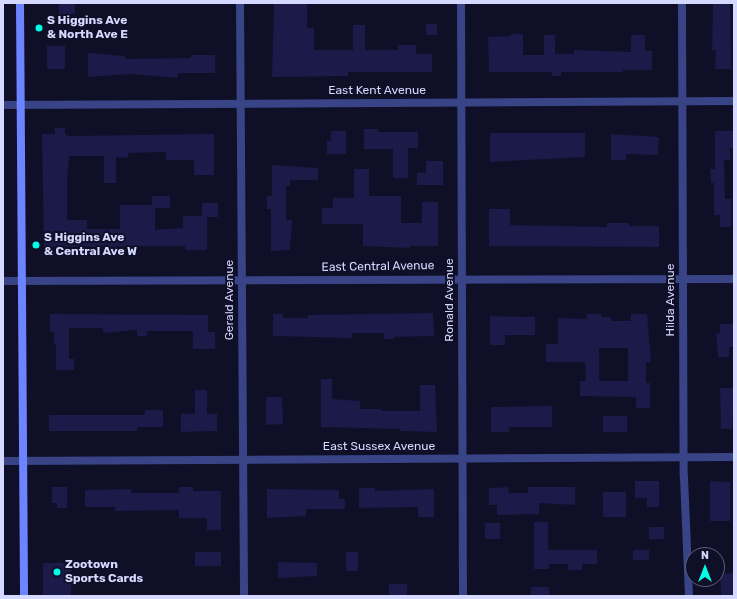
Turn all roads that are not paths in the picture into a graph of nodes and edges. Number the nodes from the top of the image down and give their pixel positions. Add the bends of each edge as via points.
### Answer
1 (20, 3) edge
2 (240, 3) edge
3 (461, 3) edge
4 (682, 3) edge
5 (734, 101) edge
6 (461, 102) junction
7 (682, 102) junction
8 (240, 104) junction
9 (3, 105) edge
10 (21, 106) junction
11 (462, 278) junction
12 (683, 279) junction
13 (734, 279) edge
14 (3, 281) edge
15 (241, 281) junction
16 (22, 282) junction
17 (734, 457) edge
18 (684, 458) junction
19 (241, 459) junction
20 (462, 459) junction
21 (3, 461) edge
22 (23, 461) junction
23 (24, 596) edge
24 (244, 596) edge
25 (463, 596) edge
26 (689, 596) edge

1 - 10 main road
2 - 8 street, Gerald Avenue
3 - 6 street, Ronald Avenue
4 - 7 street, Hilda Avenue
5 - 7 street, East Kent Avenue
6 - 7 street, East Kent Avenue
6 - 8 street, East Kent Avenue
6 - 11 street, Ronald Avenue
7 - 12 street, Hilda Avenue
8 - 10 street, East Kent Avenue
8 - 15 street, Gerald Avenue via 243,192
9 - 10 street, East Kent Avenue
10 - 16 main road
11 - 12 street, East Central Avenue
11 - 15 street, East Central Avenue
11 - 20 street, Ronald Avenue
12 - 13 street, East Central Avenue
12 - 18 street, Hilda Avenue
14 - 16 street, East Central Avenue
15 - 16 street, East Central Avenue
15 - 19 street, Gerald Avenue
16 - 22 main road
17 - 18 street, East Sussex Avenue
18 - 20 street, East Sussex Avenue
18 - 26 street, Hilda Avenue
19 - 20 street, East Sussex Avenue
19 - 22 street, East Sussex Avenue
19 - 24 street, Gerald Avenue
20 - 25 street, Ronald Avenue
21 - 22 street, East Sussex Avenue
22 - 23 main road

